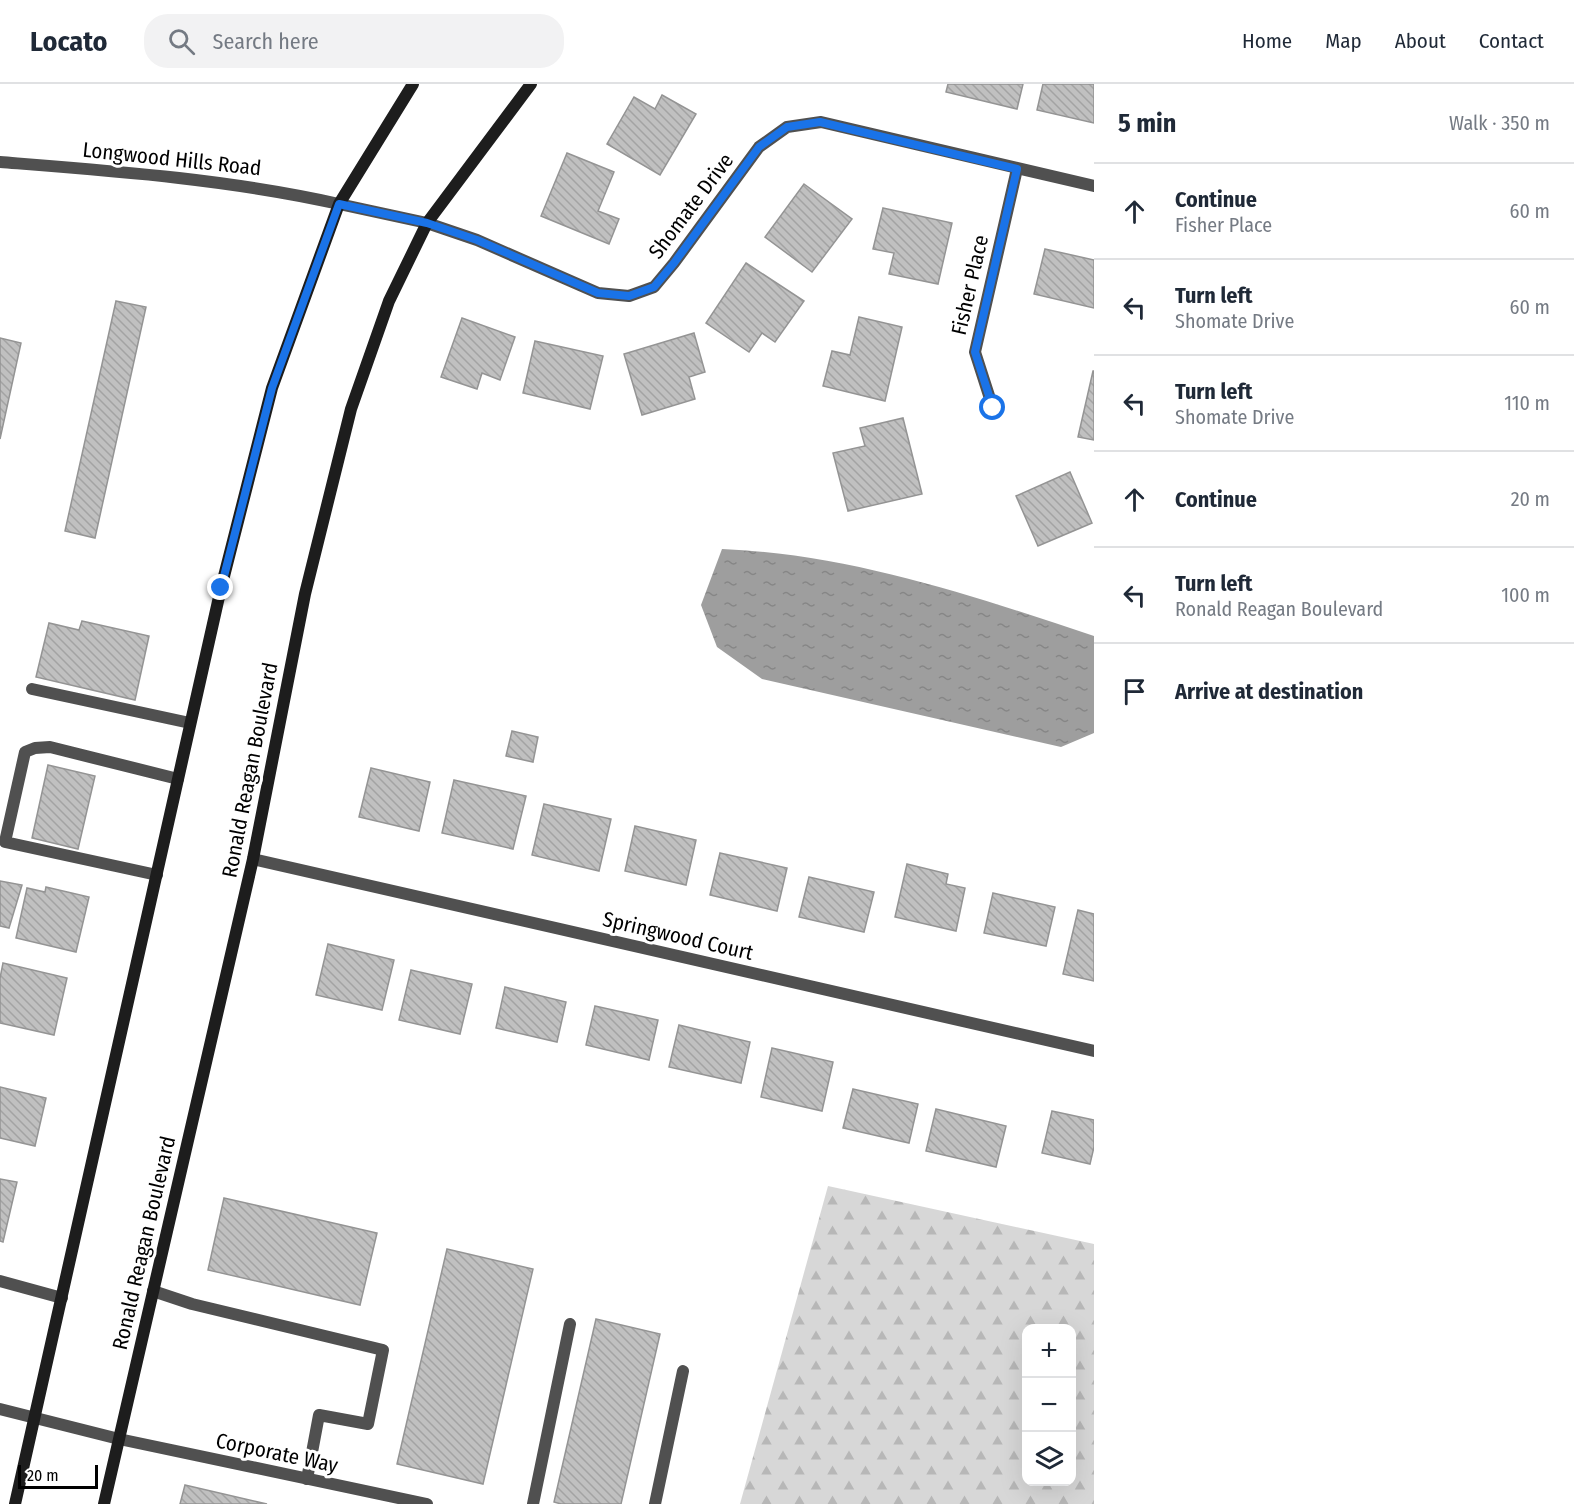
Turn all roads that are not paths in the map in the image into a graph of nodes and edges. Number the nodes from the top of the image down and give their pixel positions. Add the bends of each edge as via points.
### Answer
1 (413, 84) edge
2 (531, 84) edge
3 (0, 162) edge
4 (1017, 169) junction
5 (1094, 186) edge
6 (339, 204) junction
7 (427, 223) junction
8 (993, 408) dead end
9 (32, 689) dead end
10 (190, 723) junction
11 (178, 779) junction
12 (253, 859) junction
13 (157, 875) junction
14 (1094, 1051) edge
15 (0, 1281) edge
16 (153, 1291) junction
17 (62, 1298) junction
18 (570, 1324) dead end
19 (683, 1371) dead end
20 (0, 1409) edge
21 (35, 1417) junction
22 (119, 1439) junction
23 (308, 1479) junction
24 (15, 1504) edge
25 (104, 1504) edge
26 (427, 1504) edge
27 (533, 1504) edge
28 (655, 1504) edge

1 - 6 main road
2 - 7 main road, Ronald Reagan Boulevard
3 - 6 street, Longwood Hills Road via 147,173 287,192
4 - 5 street, Shomate Drive
4 - 7 street, Shomate Drive via 820,122 787,127 759,147 654,287 629,296 598,293 477,240
4 - 8 street, Fisher Place via 975,352
6 - 7 street, Longwood Hills Road
6 - 10 main road via 272,388
7 - 12 main road, Ronald Reagan Boulevard via 389,301 351,409 305,594
9 - 10 street
10 - 11 main road
11 - 13 main road
11 - 13 street via 50,747 35,748 26,752 5,842
12 - 14 street, Springwood Court
12 - 16 main road, Ronald Reagan Boulevard
13 - 17 main road
15 - 17 street
16 - 22 main road, Ronald Reagan Boulevard
16 - 23 street via 383,1350 368,1424 319,1415
17 - 21 main road
18 - 27 street
19 - 28 street
20 - 21 street, Corporate Way
21 - 22 street, Corporate Way
21 - 24 main road
22 - 23 street, Corporate Way
22 - 25 main road, Ronald Reagan Boulevard
23 - 26 street, Corporate Way

